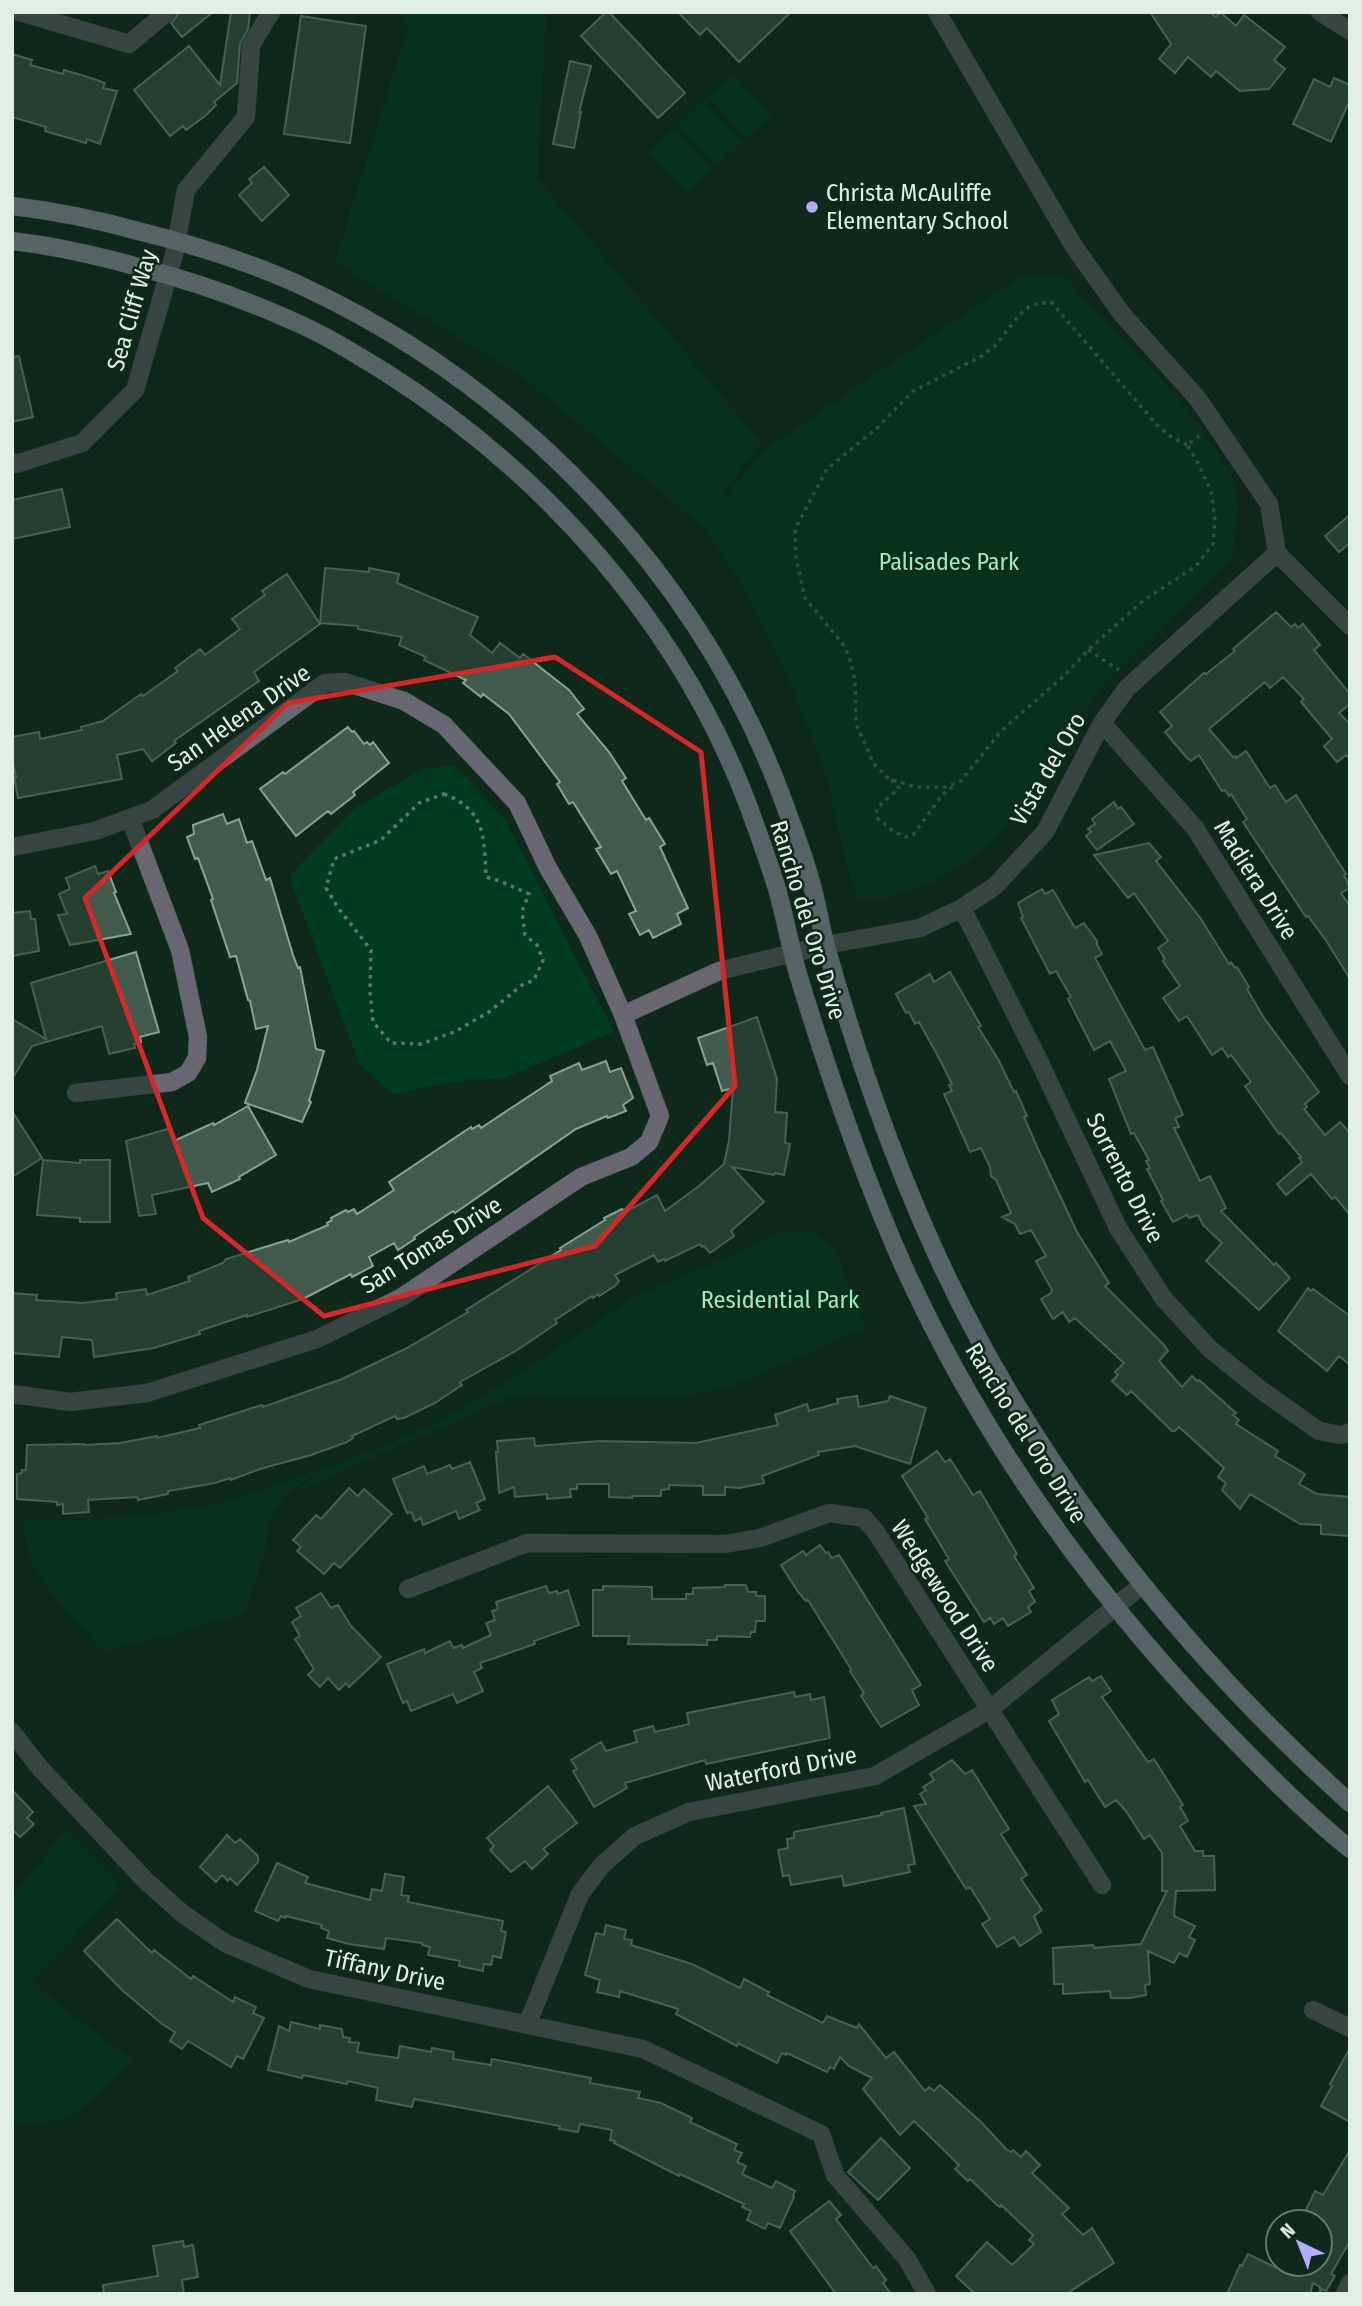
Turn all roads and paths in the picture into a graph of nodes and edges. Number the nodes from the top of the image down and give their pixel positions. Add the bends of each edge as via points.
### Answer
1 (20, 12) edge
2 (167, 12) edge
3 (271, 12) edge
4 (937, 12) edge
5 (1320, 12) edge
6 (62, 17) edge
7 (1350, 31) edge
8 (12, 206) edge
9 (12, 241) edge
10 (176, 241) junction
11 (168, 275) junction
12 (1215, 424) junction
13 (1187, 445) junction
14 (12, 462) edge
15 (1277, 554) junction
16 (1350, 626) edge
17 (1088, 650) junction
18 (1134, 682) junction
19 (1102, 723) junction
20 (889, 779) junction
21 (961, 781) junction
22 (130, 818) junction
23 (12, 847) edge
24 (354, 851) joint
25 (962, 908) junction
26 (826, 945) junction
27 (792, 954) junction
28 (623, 1015) junction
29 (1350, 1076) edge
30 (76, 1093) dead end
31 (12, 1394) edge
32 (1350, 1432) edge
33 (1142, 1585) junction
34 (408, 1589) dead end
35 (1115, 1607) junction
36 (989, 1710) junction
37 (12, 1732) edge
38 (1350, 1802) edge
39 (1350, 1849) edge
40 (1102, 1885) dead end
41 (1313, 2010) dead end
42 (527, 2025) junction
43 (1350, 2028) edge
44 (1350, 2283) edge
45 (927, 2294) edge
46 (1345, 2294) edge

1 - 6 street
2 - 6 street via 129,44
3 - 10 street, Sea Cliff Way via 251,45 246,117 187,190
4 - 12 street via 1073,245 1122,314
5 - 7 street
8 - 10 main road, Rancho del Oro Drive via 102,221
9 - 11 main road, Rancho del Oro Drive via 94,255
10 - 11 street, Sea Cliff Way
10 - 26 main road, Rancho del Oro Drive via 306,288 371,322 497,408 594,499 649,561 695,624 754,730 811,879
11 - 14 street, Sea Cliff Way via 135,390 82,443
11 - 27 main road, Rancho del Oro Drive via 291,320 353,352 475,435 569,523 622,583 665,643 723,746 777,889
12 - 13 path
12 - 15 street via 1269,504
13 - 17 path via 1210,491 1213,544 1196,566 1144,600
13 - 20 path via 1157,425 1051,302 1031,305 982,356 913,391 827,469 795,529 796,558 806,598 849,656 855,680 856,724 874,764
15 - 16 street
15 - 18 street, Vista del Oro
17 - 18 path
17 - 21 path via 1002,730
18 - 19 street, Vista del Oro
19 - 25 street, Vista del Oro via 1045,832 995,886
19 - 29 street, Madiera Drive via 1195,828
20 - 21 path via 916,787 946,787
20 - 21 path via 899,788 877,808 876,817 906,837 913,835 943,794
22 - 23 street, San Helena Drive via 95,831
22 - 28 street, San Helena Drive via 152,810 326,683 345,682 404,701 444,725 517,803 588,936
22 - 30 street via 180,950 198,1037 197,1058 187,1073 172,1082
24 - 24 path via 334,859 326,888 371,950 373,1022 391,1043 421,1044 454,1032 534,980 542,960 537,945 525,934 522,911 529,894 486,877 485,840 478,819 460,800 444,794 419,803 381,841
25 - 26 street, Vista del Oro via 920,928
25 - 32 street, Sorrento Drive via 1118,1228 1164,1299 1210,1349 1261,1391 1319,1431
26 - 27 street, Vista del Oro
26 - 33 main road, Rancho del Oro Drive via 879,1113 936,1253 1017,1403 1088,1514
27 - 28 street, Vista del Oro via 719,971
27 - 35 main road, Rancho del Oro Drive via 846,1125 904,1268 941,1341 1026,1485
28 - 31 street, San Tomas Drive via 660,1116 649,1142 631,1157 581,1177 402,1297 317,1339 147,1393 70,1402
33 - 35 street, Waterford Drive
33 - 38 main road, Rancho del Oro Drive via 1236,1692
34 - 36 street, Wedgewood Drive via 527,1543 725,1544 760,1538 829,1513 864,1518
35 - 36 street, Waterford Drive
35 - 39 main road, Rancho del Oro Drive via 1210,1716
36 - 40 street, Wedgewood Drive
36 - 42 street, Waterford Drive via 876,1776 690,1812 635,1836 602,1864 580,1894
37 - 42 street, Tiffany Drive via 145,1880 225,1943 309,1979
41 - 43 street
42 - 45 street, Tiffany Drive via 643,2049 821,2134 835,2175 907,2259
44 - 46 street

